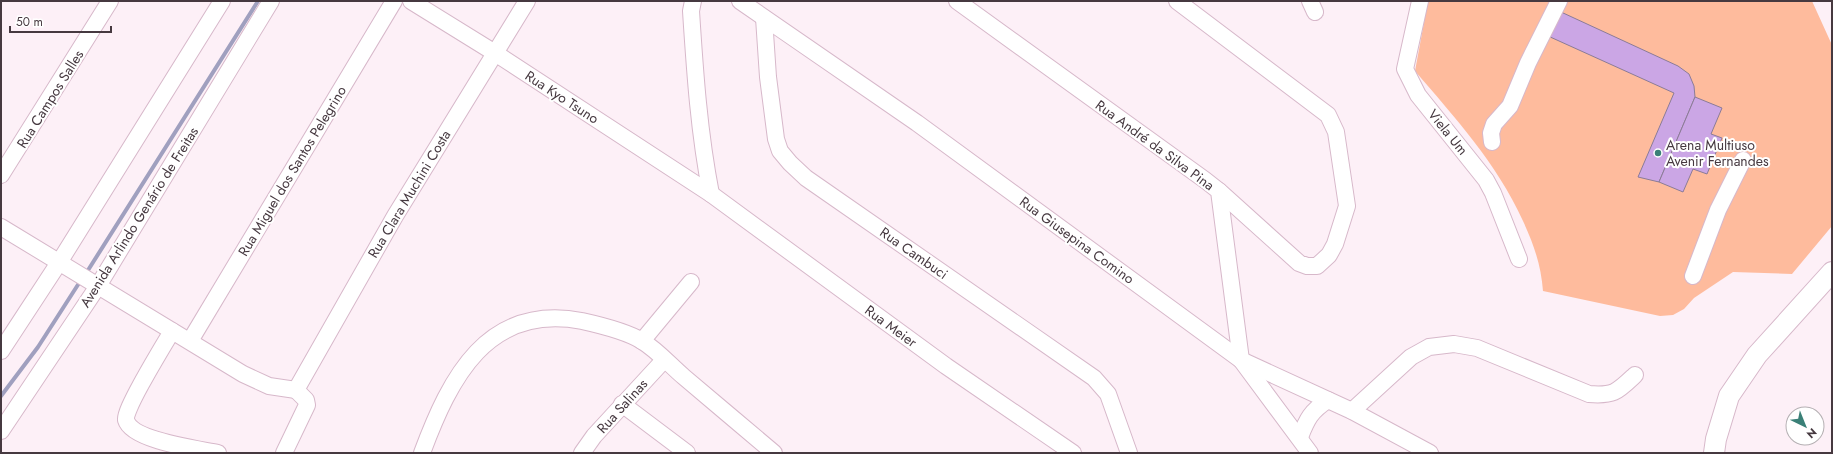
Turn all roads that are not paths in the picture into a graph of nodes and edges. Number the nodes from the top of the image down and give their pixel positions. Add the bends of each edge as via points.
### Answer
1 (110, 1) edge
2 (222, 1) edge
3 (271, 1) edge
4 (394, 1) edge
5 (411, 1) edge
6 (527, 1) edge
7 (693, 1) edge
8 (740, 1) edge
9 (957, 1) edge
10 (1177, 1) edge
11 (1420, 1) edge
12 (1559, 1) edge
13 (764, 18) junction
14 (495, 53) junction
15 (1492, 142) dead end
16 (1743, 160) dead end
17 (1, 175) edge
18 (1724, 182) dead end
19 (1219, 191) junction
20 (712, 194) junction
21 (1718, 210) junction
22 (1, 227) edge
23 (1519, 259) dead end
24 (60, 261) junction
25 (1832, 272) edge
26 (1693, 276) dead end
27 (691, 282) dead end
28 (96, 285) junction
29 (172, 331) junction
30 (190, 341) junction
31 (642, 341) junction
32 (1, 351) edge
33 (664, 360) junction
34 (1241, 360) junction
35 (1634, 375) dead end
36 (296, 390) junction
37 (1328, 400) junction
38 (622, 404) junction
39 (1352, 410) junction
40 (1, 431) edge
41 (1300, 437) junction
42 (218, 453) edge
43 (284, 453) edge
44 (422, 453) edge
45 (582, 453) edge
46 (687, 453) edge
47 (774, 453) edge
48 (1073, 453) edge
49 (1129, 453) edge
50 (1310, 453) edge
51 (1430, 453) edge
52 (1714, 453) edge

1 - 17 street, Rua Campos Salles
2 - 24 street
3 - 28 street, Avenida Arlindo Genário de Freitas
4 - 30 street, Rua Miguel dos Santos Pelegrino
5 - 14 street, Rua Kyo Tsuno
6 - 14 street, Rua Clara Muchini Costa
7 - 20 street via 691,11 697,101
8 - 13 street, Rua Giusepina Comino
9 - 19 street, Rua André da Silva Pina
10 - 19 street via 1328,115 1336,132 1347,206 1329,255 1317,266 1307,266 1299,263
11 - 23 street, Viela Um via 1405,69 1418,95 1486,180
12 - 15 street via 1510,106 1494,124
13 - 34 street, Rua Giusepina Comino via 917,123
13 - 49 street, Rua Cambuci via 776,140 780,151 790,163 806,178 1094,378 1108,394
14 - 20 street, Rua Kyo Tsuno
14 - 36 street, Rua Clara Muchini Costa via 395,216
16 - 21 street
18 - 21 street
19 - 34 street, Rua André da Silva Pina
20 - 48 street, Rua Meier via 946,366
21 - 26 street
22 - 24 street
24 - 28 street
24 - 32 street
25 - 52 main road via 1757,355 1729,396
27 - 31 street
28 - 29 street
28 - 40 street, Avenida Arlindo Genário de Freitas
29 - 30 street
29 - 42 street via 126,415 126,420 131,427 148,437
30 - 36 street via 256,380 269,386
31 - 33 street
31 - 44 street via 601,325 565,318 530,321 498,335 474,354 454,381 435,418
33 - 38 street, Rua Salinas
33 - 47 street
34 - 37 street, Rua Giusepina Comino
34 - 41 street
35 - 39 street via 1620,389 1607,396 1589,394 1477,348 1454,344 1429,347 1411,357
36 - 43 street via 306,400 307,406
37 - 39 street, Rua Giusepina Comino
37 - 41 street via 1314,409
38 - 45 street, Rua Salinas
38 - 46 street
39 - 51 street, Rua Giusepina Comino
41 - 50 street

